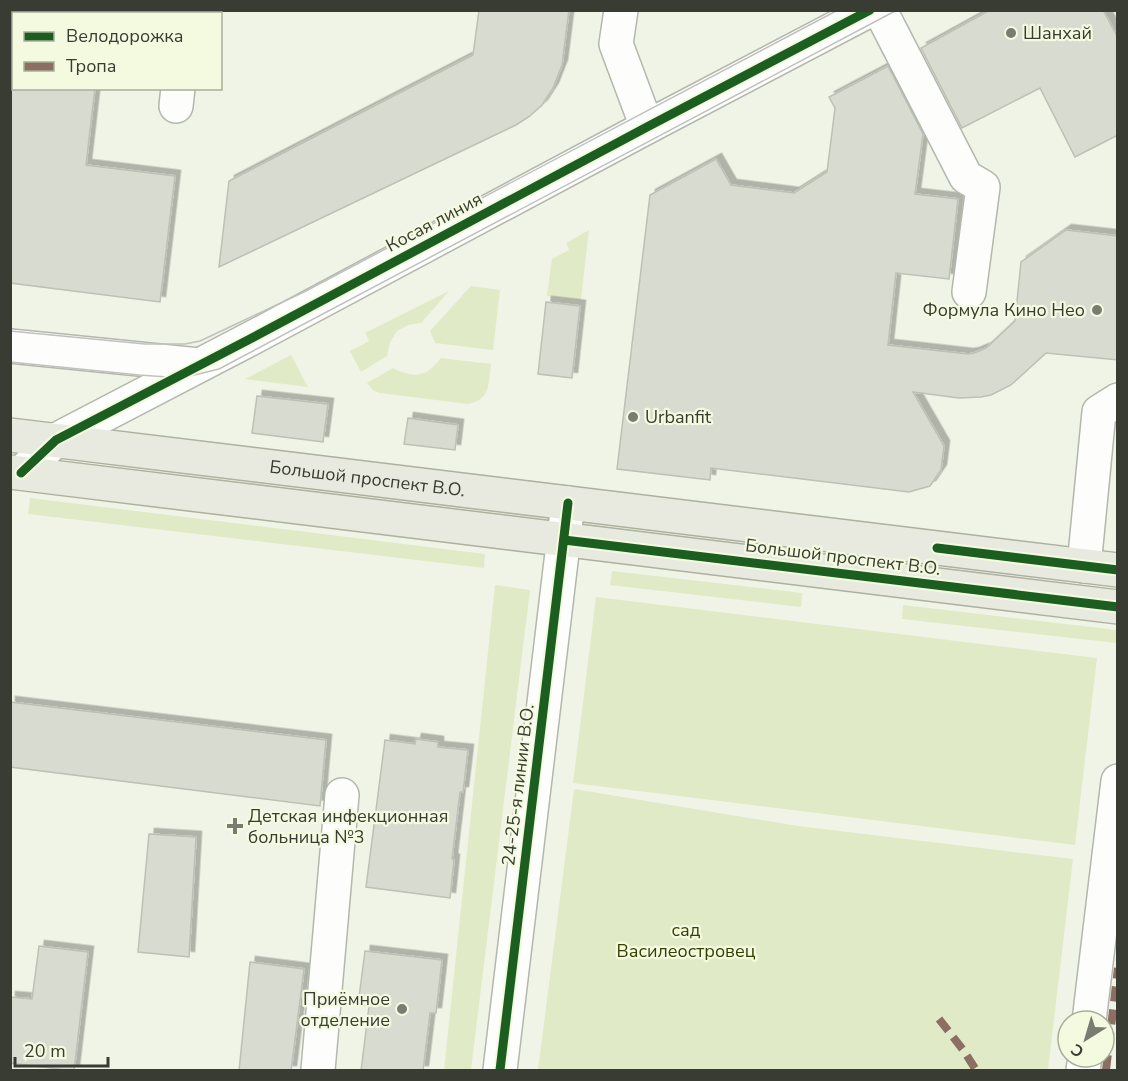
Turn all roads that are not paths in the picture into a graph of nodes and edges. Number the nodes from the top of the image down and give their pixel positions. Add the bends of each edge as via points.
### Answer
1 (621, 10) edge
2 (870, 10) edge
3 (880, 10) edge
4 (647, 127) junction
5 (969, 292) dead end
6 (10, 346) edge
7 (199, 365) junction
8 (1118, 400) edge
9 (10, 435) edge
10 (56, 440) junction
11 (16, 473) edge
12 (568, 503) junction
13 (564, 540) junction
14 (1084, 566) junction
15 (1118, 570) edge
16 (1118, 607) edge
17 (1118, 781) edge
18 (342, 795) dead end
19 (1090, 1009) edge
20 (318, 1071) edge
21 (500, 1071) edge

1 - 4 street via 616,44
2 - 4 street, Косая линия
3 - 5 street via 966,177 983,187
4 - 7 street, Косая линия
6 - 7 street
7 - 10 street, Косая линия
8 - 14 street via 1099,412
9 - 10 main road, Большой проспект В.О.
10 - 11 street, Косая линия
10 - 12 main road, Большой проспект В.О.
11 - 13 main road, Большой проспект В.О.
12 - 13 street, 24-25-я линии В.О.
12 - 14 main road, Большой проспект В.О.
13 - 16 main road, Большой проспект В.О.
13 - 21 street, 24-25-я линии В.О.
14 - 15 main road, Большой проспект В.О.
17 - 19 street
18 - 20 street

